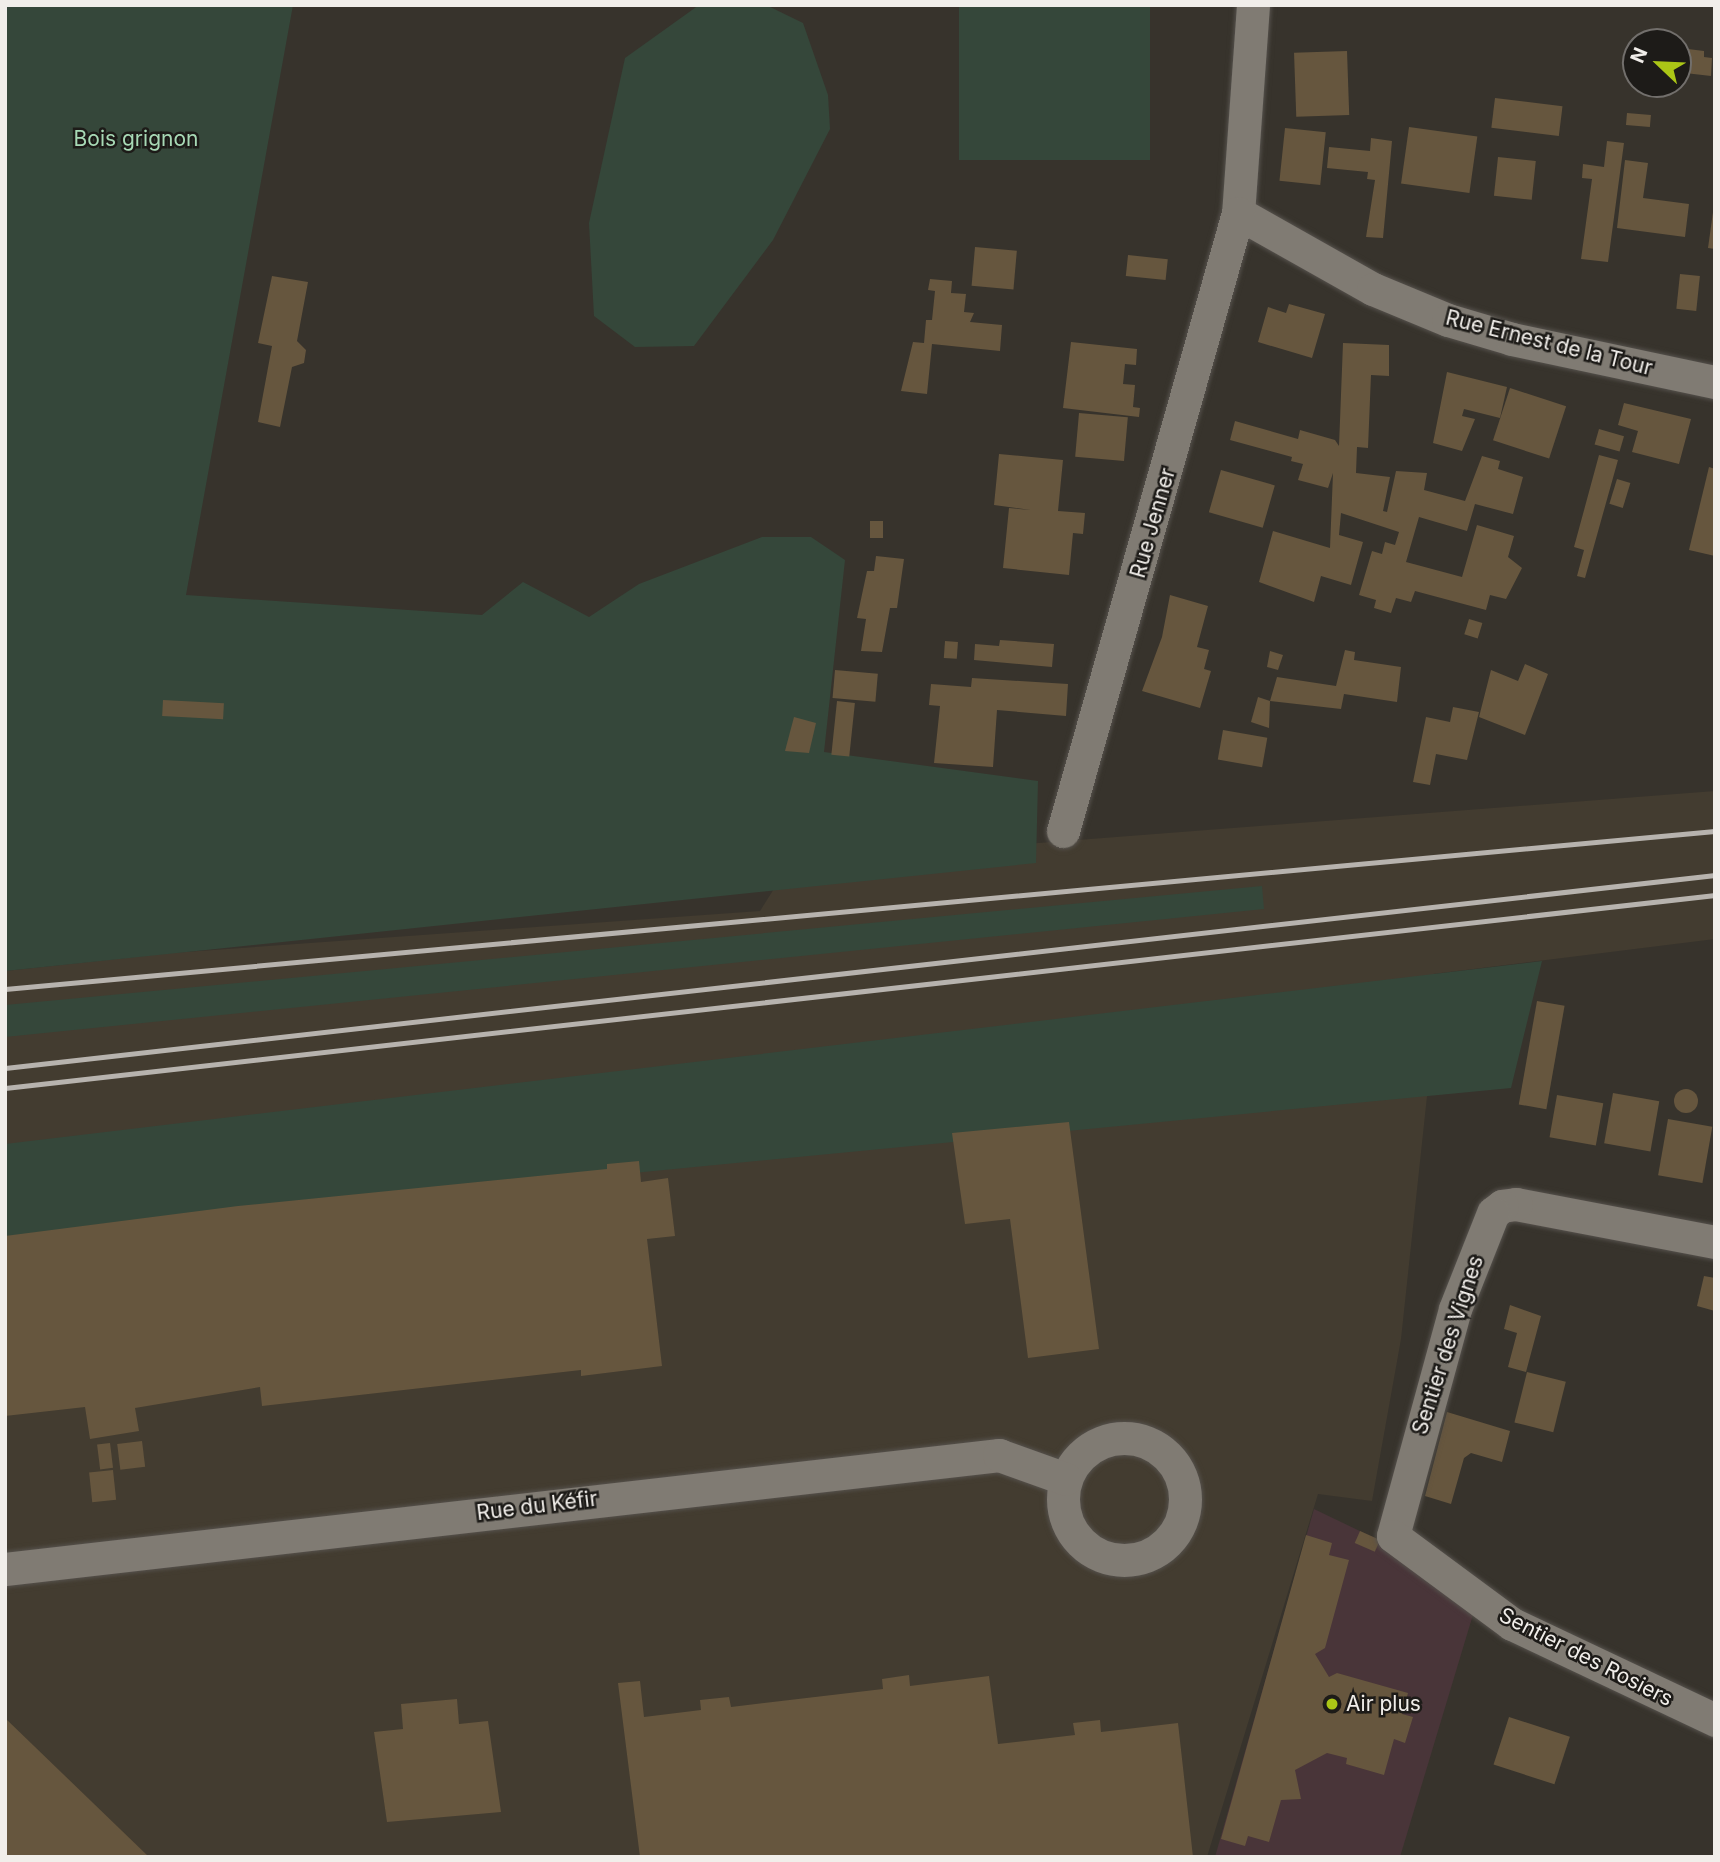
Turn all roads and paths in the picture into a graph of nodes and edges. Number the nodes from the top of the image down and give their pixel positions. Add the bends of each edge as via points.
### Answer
1 (1253, 5) edge
2 (1238, 213) junction
3 (1715, 382) edge
4 (1063, 831) dead end
5 (1715, 1241) edge
6 (1066, 1479) dead end
7 (1393, 1536) joint
8 (5, 1569) edge
9 (1715, 1720) edge

1 - 2 street
2 - 3 street, Rue Ernest de la Tour via 1373,289 1448,320
2 - 4 street, Rue Jenner
5 - 7 street, Sentier des Vignes via 1516,1205 1502,1206 1493,1213 1455,1309
6 - 8 street, Rue du Kéfir via 999,1455
7 - 9 street, Sentier des Rosiers via 1512,1624

